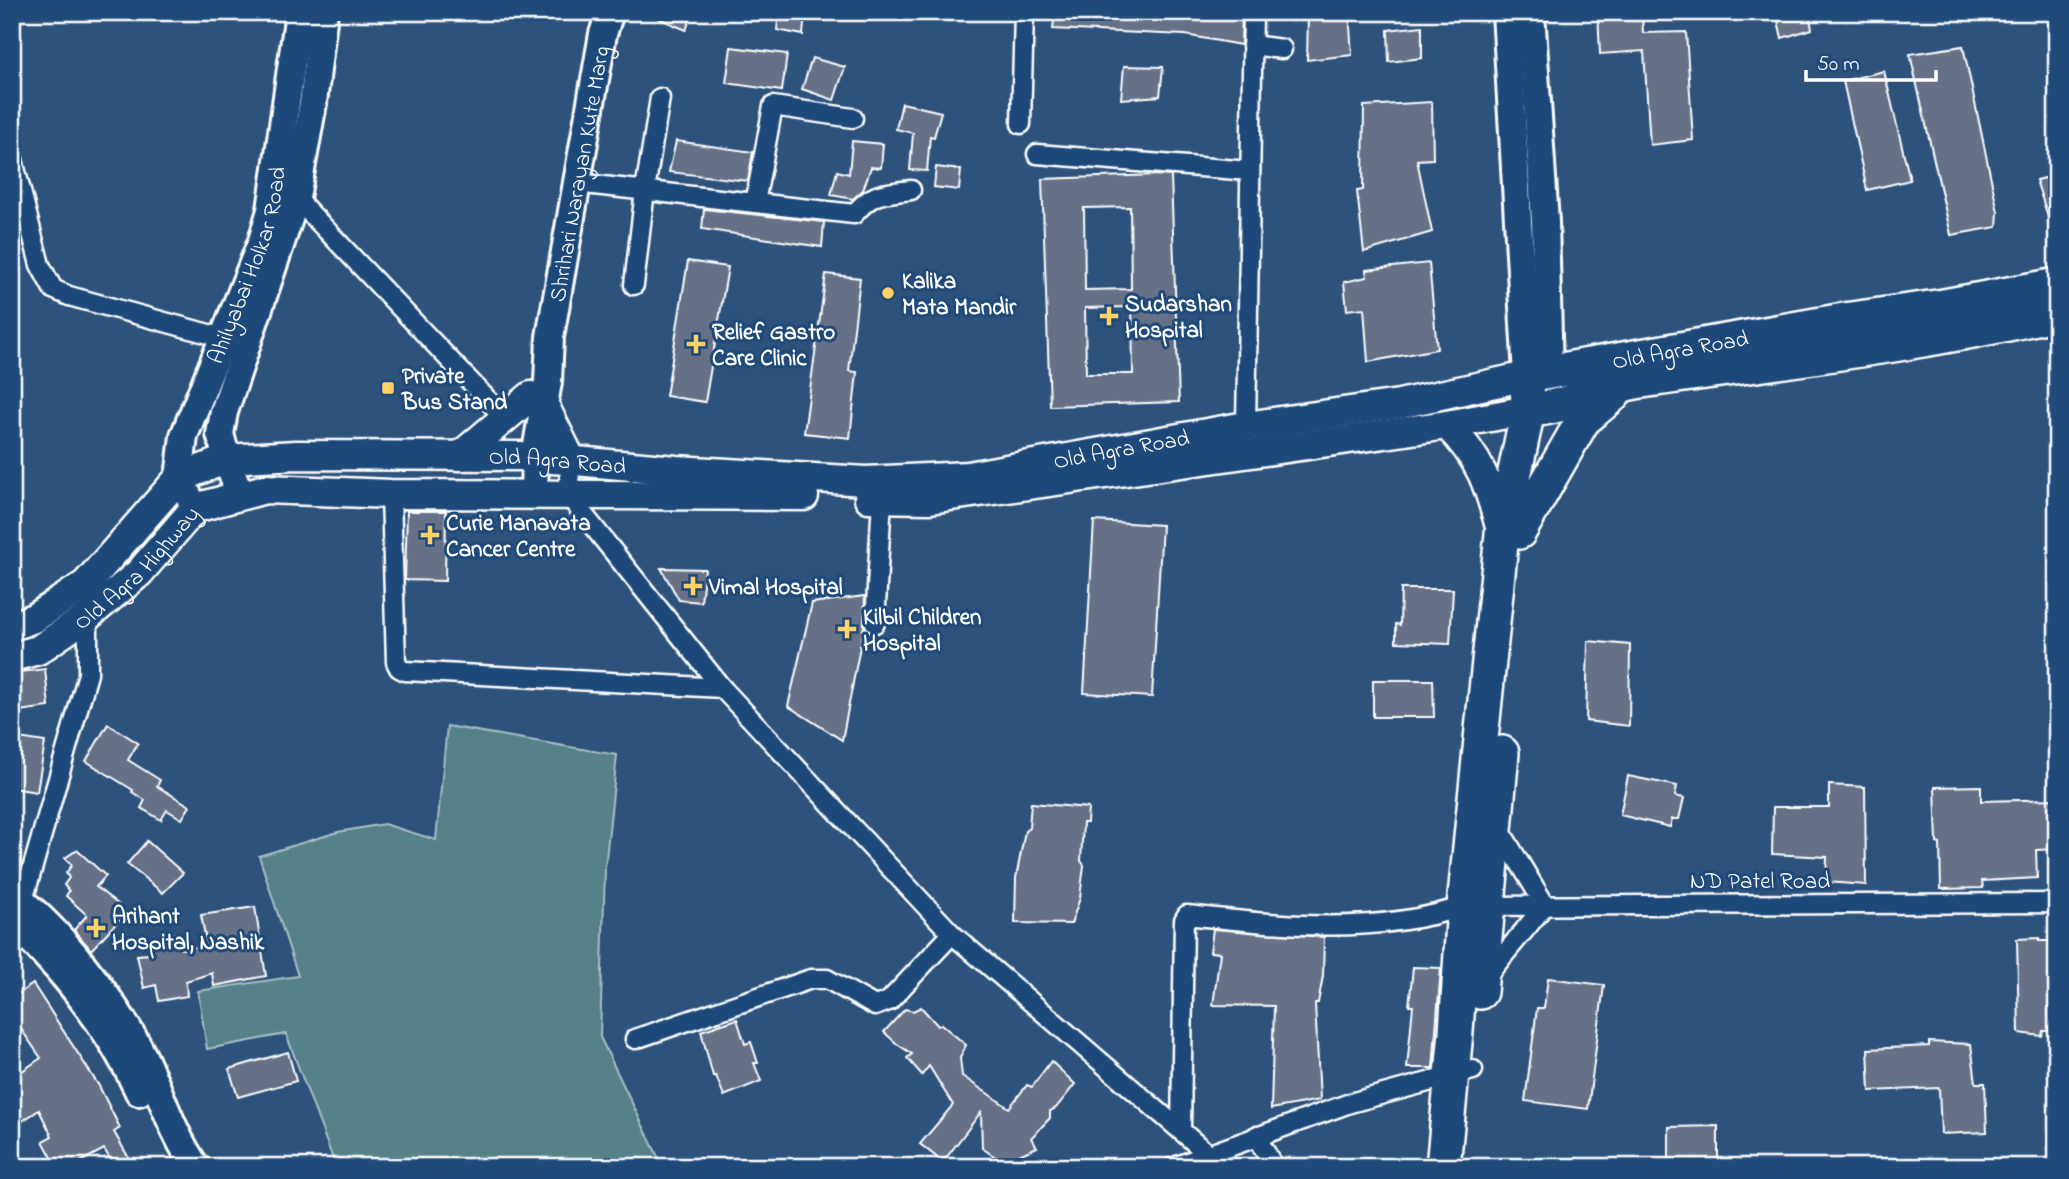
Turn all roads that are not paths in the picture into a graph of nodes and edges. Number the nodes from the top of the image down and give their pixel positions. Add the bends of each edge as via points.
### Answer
1 (299, 12) edge
2 (324, 12) edge
3 (610, 12) edge
4 (1024, 12) edge
5 (1253, 12) edge
6 (1506, 12) edge
7 (1531, 12) edge
8 (1252, 45) junction
9 (1282, 49) dead end
10 (1252, 73) junction
11 (1264, 93) dead end
12 (660, 98) dead end
13 (853, 118) dead end
14 (1021, 124) dead end
15 (1037, 154) dead end
16 (12, 156) edge
17 (1250, 171) junction
18 (576, 183) junction
19 (645, 190) junction
20 (911, 190) dead end
21 (296, 198) junction
22 (755, 203) junction
23 (20, 215) edge
24 (634, 285) dead end
25 (2057, 285) edge
26 (2057, 313) edge
27 (235, 340) junction
28 (1538, 375) junction
29 (1626, 384) junction
30 (538, 401) junction
31 (1539, 410) junction
32 (505, 418) junction
33 (1447, 425) junction
34 (1246, 426) junction
35 (460, 456) junction
36 (527, 456) junction
37 (227, 459) junction
38 (571, 460) junction
39 (179, 478) junction
40 (253, 493) junction
41 (391, 494) junction
42 (526, 494) junction
43 (568, 495) junction
44 (882, 498) junction
45 (195, 508) junction
46 (1510, 533) junction
47 (86, 584) junction
48 (89, 615) junction
49 (875, 623) dead end
50 (12, 626) edge
51 (12, 657) edge
52 (722, 688) junction
53 (1496, 824) junction
54 (2057, 904) edge
55 (1476, 905) junction
56 (1545, 905) junction
57 (15, 907) edge
58 (952, 934) junction
59 (1480, 984) junction
60 (635, 1039) dead end
61 (1462, 1072) junction
62 (1181, 1131) junction
63 (1256, 1136) junction
64 (1208, 1154) junction
65 (173, 1167) edge
66 (196, 1167) edge
67 (1174, 1167) edge
68 (1274, 1167) edge
69 (1443, 1167) edge
70 (1462, 1167) edge

1 - 27 main road, Ahilyabai Holkar Road via 271,210
2 - 21 main road, Ahilyabai Holkar Road
3 - 18 main road, Shrihari Narayan Kute Marg
4 - 14 street
5 - 8 street
6 - 28 main road
7 - 28 main road via 1545,222
8 - 9 street
8 - 10 street
10 - 11 street
10 - 17 street
12 - 19 street
13 - 22 street via 773,106
15 - 17 street
16 - 23 street
17 - 34 street
18 - 19 street
18 - 30 main road, Shrihari Narayan Kute Marg via 550,337 548,382
19 - 22 street
19 - 24 street
20 - 22 street via 879,193 854,214
21 - 27 main road, Ahilyabai Holkar Road
21 - 32 street
23 - 27 street via 53,289
25 - 28 highway, Old Agra Road
26 - 29 highway, Old Agra Road via 1912,341
27 - 37 main road, Ahilyabai Holkar Road via 220,434
27 - 39 main road, Ahilyabai Holkar Road via 184,436
28 - 31 highway
28 - 34 main road, Old Agra Road via 1399,404
29 - 31 highway, Old Agra Road
29 - 46 highway via 1583,420
30 - 32 main road
30 - 36 main road, Shrihari Narayan Kute Marg
30 - 38 main road
31 - 33 main road, Old Agra Road
31 - 46 highway
32 - 35 main road
33 - 44 main road, Old Agra Road via 930,499
33 - 46 main road via 1467,444
34 - 38 main road, Old Agra Road via 968,476 866,481
35 - 36 main road, Old Agra Road
35 - 37 main road, Old Agra Road
36 - 38 main road, Old Agra Road
36 - 42 main road, Shrihari Narayan Kute Marg
37 - 39 main road, Old Agra Road
37 - 40 main road, Ahilyabai Holkar Road
38 - 43 street
39 - 45 main road
39 - 47 main road, Old Agra Highway
40 - 41 main road, Old Agra Road
40 - 45 main road, Old Agra Highway
41 - 42 main road, Old Agra Road
41 - 52 street via 399,668
42 - 43 main road, Old Agra Road
43 - 44 main road, Old Agra Road
43 - 52 street
44 - 49 street
45 - 48 main road, Old Agra Highway via 139,573
46 - 53 highway
46 - 55 highway
47 - 48 street
47 - 50 main road, Old Agra Highway via 34,618
48 - 51 main road, Old Agra Highway via 38,650
48 - 57 street via 89,674
52 - 58 street
53 - 55 highway
53 - 56 street
54 - 56 street, ND Patel Road
55 - 56 street, ND Patel Road
55 - 59 highway
55 - 61 highway via 1456,1032
55 - 62 street, ND Patel Road via 1423,918 1309,926 1185,916
56 - 59 street
57 - 65 main road via 114,1042
57 - 66 main road via 56,935 122,1017 180,1144
58 - 60 street via 882,1004 875,1006 827,979 811,979
58 - 62 street
59 - 61 highway
61 - 63 street via 1350,1102
61 - 69 highway
61 - 70 highway
62 - 64 street
63 - 64 street
63 - 68 street
64 - 67 street

